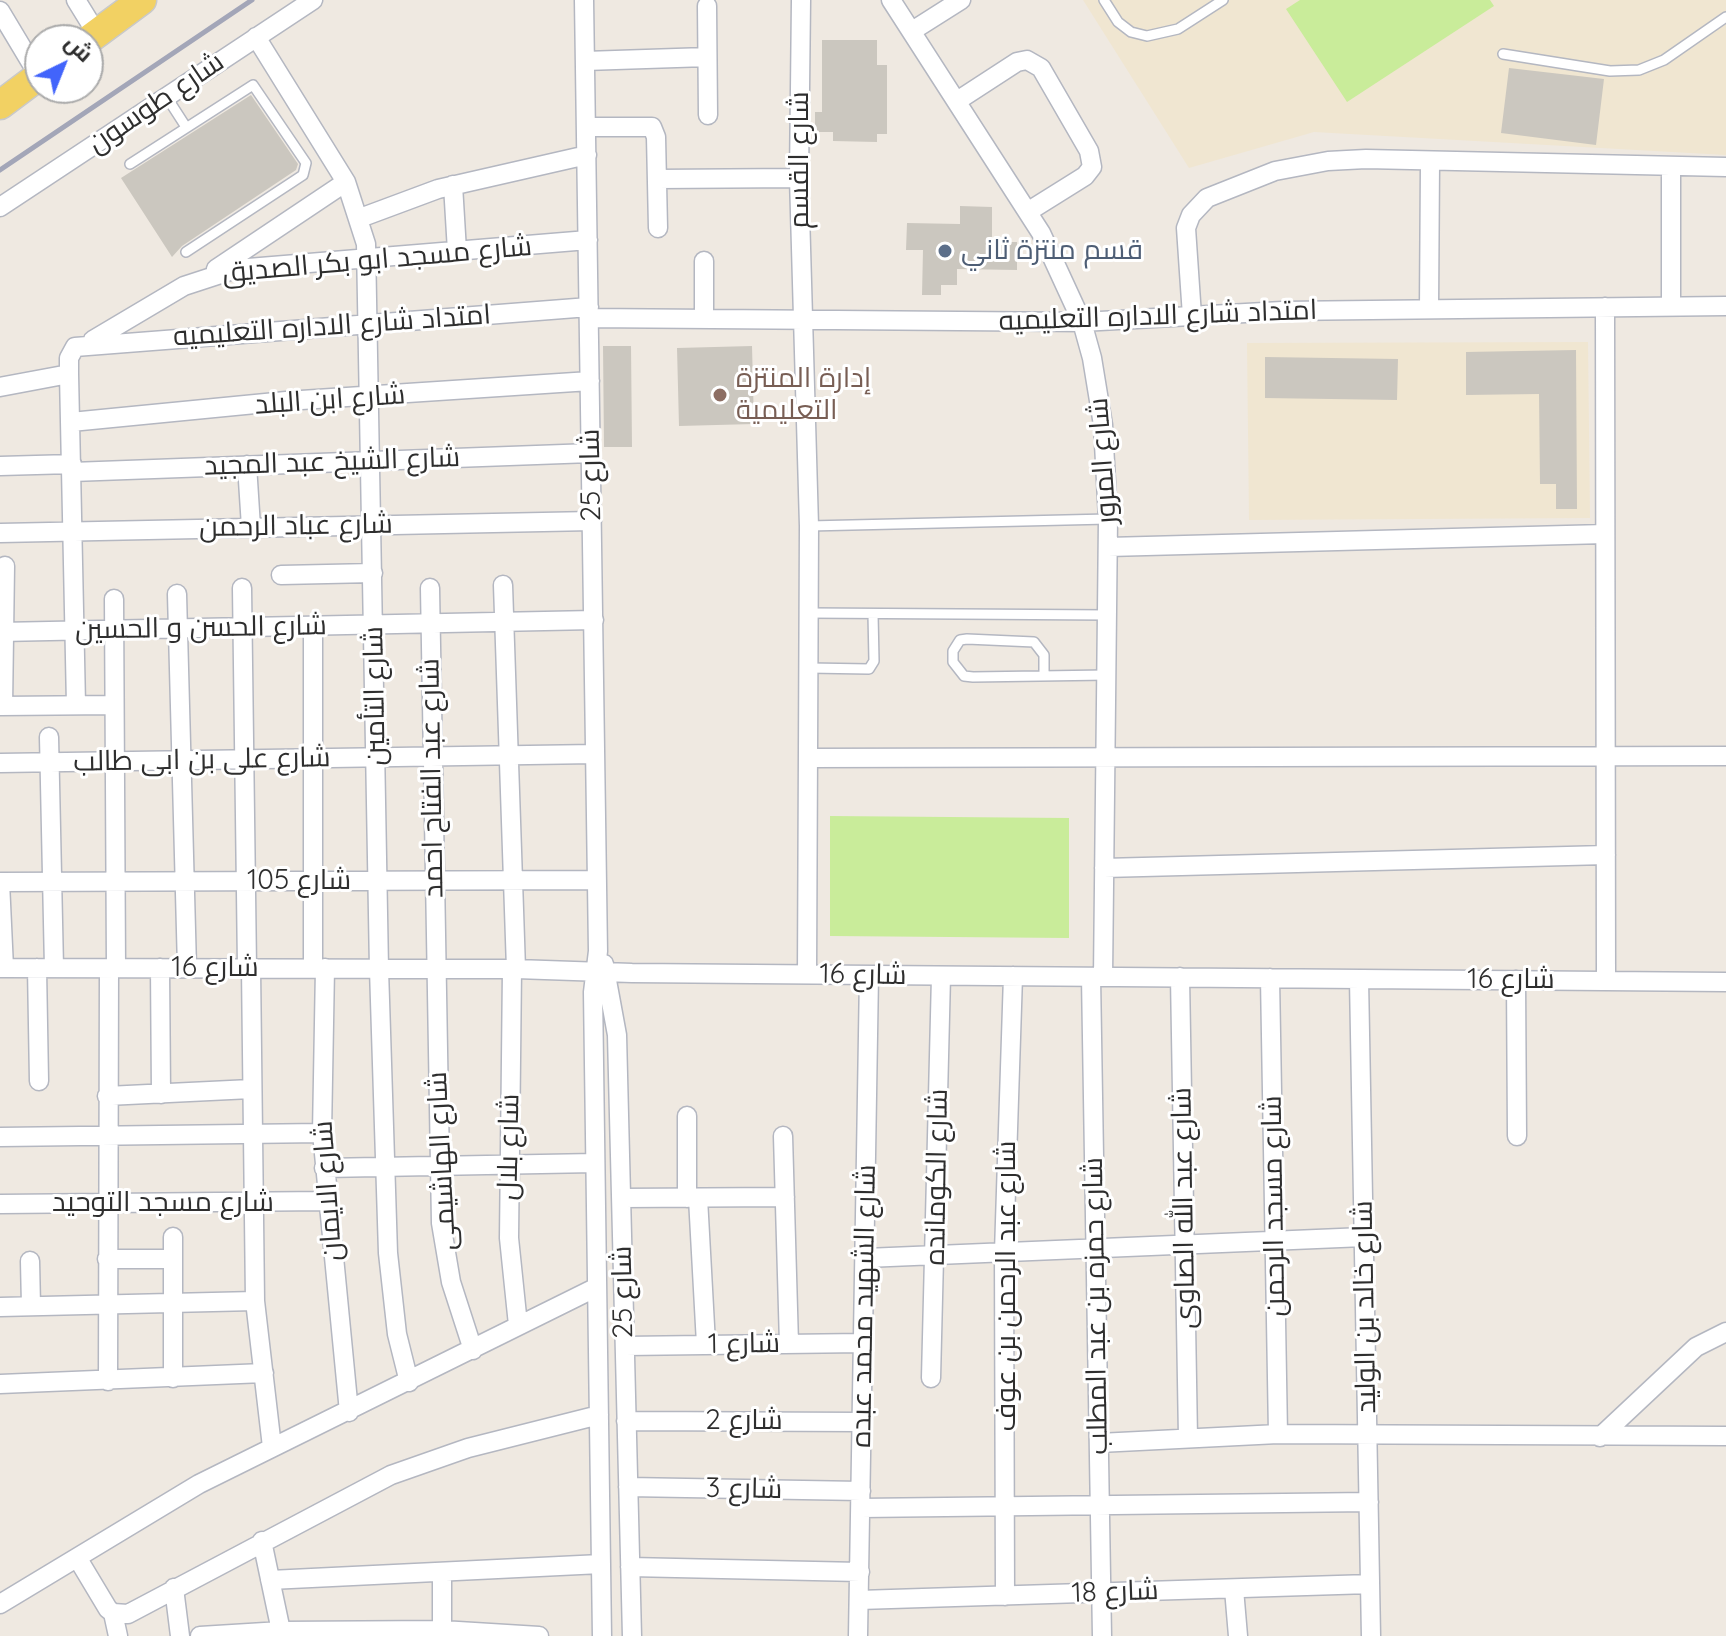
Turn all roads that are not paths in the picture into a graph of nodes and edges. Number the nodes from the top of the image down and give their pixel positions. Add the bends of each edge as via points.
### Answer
1 (76, 0) edge
2 (313, 0) edge
3 (584, 0) edge
4 (801, 0) edge
5 (891, 0) edge
6 (961, 0) edge
7 (1104, 0) edge
8 (1223, 0) edge
9 (140, 1) edge
10 (707, 6) dead end
11 (0, 11) edge
12 (1726, 17) edge
13 (86, 24) edge
14 (104, 28) edge
15 (912, 31) junction
16 (256, 37) junction
17 (24, 51) edge
18 (1503, 54) dead end
19 (707, 57) junction
20 (585, 61) junction
21 (24, 87) edge
22 (166, 96) junction
23 (957, 101) junction
24 (0, 104) edge
25 (708, 115) dead end
26 (186, 127) junction
27 (587, 127) junction
28 (587, 155) junction
29 (1430, 163) junction
30 (130, 164) dead end
31 (1671, 166) junction
32 (1726, 167) edge
33 (799, 178) junction
34 (657, 179) junction
35 (346, 182) junction
36 (453, 185) junction
37 (0, 207) edge
38 (1029, 211) junction
39 (360, 218) junction
40 (658, 228) dead end
41 (588, 240) junction
42 (457, 251) junction
43 (186, 252) dead end
44 (368, 259) junction
45 (704, 261) dead end
46 (203, 277) junction
47 (1671, 306) junction
48 (1726, 306) edge
49 (1605, 307) junction
50 (1429, 309) junction
51 (589, 312) junction
52 (1192, 316) junction
53 (704, 317) junction
54 (802, 320) junction
55 (369, 322) junction
56 (1082, 322) junction
57 (81, 346) junction
58 (69, 374) junction
59 (590, 381) junction
60 (0, 387) edge
61 (372, 397) junction
62 (71, 422) junction
63 (591, 453) junction
64 (371, 461) junction
65 (247, 465) junction
66 (0, 466) edge
67 (72, 468) junction
68 (1108, 519) junction
69 (592, 521) junction
70 (372, 525) junction
71 (809, 526) junction
72 (251, 527) junction
73 (73, 531) junction
74 (0, 533) edge
75 (1605, 534) junction
76 (1108, 547) junction
77 (5, 566) dead end
78 (373, 573) junction
79 (281, 575) dead end
80 (503, 585) dead end
81 (242, 588) dead end
82 (430, 588) dead end
83 (177, 594) dead end
84 (114, 599) dead end
85 (809, 613) junction
86 (873, 614) junction
87 (1108, 615) junction
88 (594, 620) junction
89 (504, 622) junction
90 (430, 623) junction
91 (374, 624) junction
92 (313, 626) junction
93 (243, 627) junction
94 (179, 628) junction
95 (114, 629) junction
96 (75, 630) junction
97 (2, 632) edge
98 (809, 668) junction
99 (1107, 675) junction
100 (1044, 676) junction
101 (76, 705) junction
102 (114, 705) junction
103 (2, 706) edge
104 (49, 737) dead end
105 (595, 754) junction
106 (509, 756) junction
107 (1106, 756) junction
108 (1726, 756) edge
109 (432, 757) junction
110 (1606, 757) junction
111 (376, 758) junction
112 (808, 758) junction
113 (245, 759) junction
114 (313, 759) junction
115 (182, 760) junction
116 (115, 761) junction
117 (50, 762) junction
118 (0, 763) edge
119 (1606, 855) junction
120 (1104, 868) junction
121 (513, 880) junction
122 (597, 880) junction
123 (246, 881) junction
124 (313, 881) junction
125 (378, 881) junction
126 (433, 881) junction
127 (0, 882) edge
128 (52, 882) junction
129 (115, 882) junction
130 (184, 882) junction
131 (2, 968) edge
132 (45, 968) junction
133 (112, 968) junction
134 (160, 968) junction
135 (187, 968) junction
136 (249, 968) junction
137 (319, 968) junction
138 (379, 969) junction
139 (434, 969) junction
140 (514, 969) junction
141 (600, 972) junction
142 (807, 974) junction
143 (869, 975) junction
144 (941, 976) junction
145 (1013, 976) junction
146 (1097, 977) junction
147 (1180, 977) junction
148 (1270, 978) junction
149 (1359, 979) junction
150 (1516, 980) junction
151 (1606, 981) junction
152 (1726, 982) edge
153 (39, 1081) dead end
154 (251, 1089) junction
155 (161, 1094) junction
156 (107, 1096) junction
157 (687, 1116) dead end
158 (251, 1133) junction
159 (322, 1133) junction
160 (107, 1136) junction
161 (783, 1136) dead end
162 (1517, 1136) dead end
163 (0, 1137) edge
164 (595, 1163) junction
165 (439, 1165) junction
166 (508, 1165) junction
167 (386, 1167) junction
168 (324, 1168) junction
169 (785, 1197) junction
170 (622, 1198) junction
171 (692, 1198) junction
172 (326, 1201) junction
173 (251, 1202) junction
174 (108, 1203) junction
175 (0, 1204) edge
176 (173, 1237) dead end
177 (1364, 1237) junction
178 (1275, 1241) junction
179 (1185, 1245) junction
180 (1095, 1248) junction
181 (1004, 1252) junction
182 (935, 1255) junction
183 (866, 1258) junction
184 (107, 1259) junction
185 (173, 1259) junction
186 (30, 1261) dead end
187 (597, 1287) junction
188 (255, 1301) junction
189 (173, 1303) junction
190 (107, 1304) junction
191 (31, 1306) junction
192 (0, 1307) edge
193 (518, 1325) junction
194 (1726, 1332) edge
195 (863, 1343) junction
196 (706, 1344) junction
197 (789, 1344) junction
198 (625, 1346) junction
199 (473, 1350) junction
200 (264, 1373) junction
201 (173, 1378) junction
202 (931, 1378) dead end
203 (108, 1381) junction
204 (409, 1382) junction
205 (0, 1384) edge
206 (349, 1412) junction
207 (599, 1415) junction
208 (626, 1421) junction
209 (862, 1422) junction
210 (1278, 1434) junction
211 (1368, 1436) junction
212 (1726, 1436) edge
213 (1600, 1437) junction
214 (1188, 1438) junction
215 (1099, 1443) junction
216 (272, 1447) junction
217 (628, 1487) junction
218 (861, 1500) junction
219 (1369, 1502) junction
220 (1100, 1505) junction
221 (1006, 1507) junction
222 (262, 1541) junction
223 (78, 1559) junction
224 (601, 1564) junction
225 (630, 1567) junction
226 (442, 1572) junction
227 (860, 1572) junction
228 (270, 1580) junction
229 (1370, 1584) junction
230 (174, 1588) junction
231 (1234, 1589) junction
232 (1101, 1593) junction
233 (1005, 1596) junction
234 (859, 1600) junction
235 (0, 1604) edge
236 (113, 1613) junction
237 (281, 1631) junction
238 (442, 1633) edge
239 (212, 1635) edge
240 (118, 1636) edge
241 (180, 1636) edge
242 (539, 1636) edge
243 (602, 1636) edge
244 (632, 1636) edge
245 (858, 1636) edge
246 (1102, 1636) edge
247 (1238, 1636) edge
248 (1371, 1636) edge

1 - 13 street
2 - 16 street, شارع طوسون
3 - 20 street, شارع 25
4 - 33 street, شارع القسم
5 - 15 street, شارع المرور
6 - 15 street
7 - 8 lane via 1118,22 1147,36 1178,29
9 - 14 main road
10 - 19 street
11 - 17 street
12 - 18 lane via 1664,60 1639,70 1610,71
15 - 23 street, شارع المرور
16 - 22 street, شارع طوسون
16 - 35 street, شارع التأمين
19 - 20 street
19 - 25 street
20 - 27 street, شارع 25
21 - 24 main road
22 - 26 lane
22 - 37 street, شارع طوسون
23 - 38 street, شارع المرور
23 - 38 street via 1017,62 1027,60 1041,68 1089,151 1092,167
26 - 30 lane
26 - 43 lane via 253,85 307,168
27 - 28 street, شارع 25
27 - 34 street via 652,127
28 - 36 street
28 - 41 street, شارع 25
29 - 31 street
29 - 50 street
29 - 52 street via 1366,159 1302,165 1249,179 1207,198 1186,228
31 - 32 street
31 - 47 street
33 - 34 street
33 - 54 street, شارع القسم
34 - 40 street
35 - 39 street, شارع التأمين
35 - 46 street
36 - 39 street
36 - 42 street
38 - 56 street, شارع المرور
39 - 44 street, شارع التأمين
41 - 42 street, شارع مسجد ابو بكر الصديق
41 - 51 street, شارع 25
42 - 44 street, شارع مسجد ابو بكر الصديق
44 - 46 street, شارع مسجد ابو بكر الصديق via 264,265
44 - 55 street, شارع التأمين
45 - 53 street
46 - 57 street, شارع مسجد ابو بكر الصديق
47 - 48 street, امتداد شارع الاداره التعليميه
47 - 49 street, امتداد شارع الاداره التعليميه
49 - 50 street, امتداد شارع الاداره التعليميه
49 - 75 street
50 - 52 street, امتداد شارع الاداره التعليميه
51 - 53 street, امتداد شارع الاداره التعليميه
51 - 55 street, امتداد شارع الاداره التعليميه
51 - 59 street, شارع 25
52 - 56 street, امتداد شارع الاداره التعليميه
53 - 54 street, امتداد شارع الاداره التعليميه
54 - 56 street, امتداد شارع الاداره التعليميه
54 - 71 street, شارع القسم
55 - 57 street, امتداد شارع الاداره التعليميه
55 - 61 street, شارع التأمين
56 - 68 street, شارع المرور via 1099,390
57 - 58 street via 69,358
58 - 60 street
58 - 62 street
59 - 61 street, شارع ابن البلد
59 - 63 street, شارع 25
61 - 62 street, شارع ابن البلد
61 - 64 street, شارع التأمين
62 - 67 street
63 - 64 street, شارع الشيخ عبد المجيد
63 - 69 street, شارع 25
64 - 65 street, شارع الشيخ عبد المجيد
64 - 70 street, شارع التأمين
65 - 67 street, شارع الشيخ عبد المجيد
65 - 72 street
66 - 67 street, شارع الشيخ عبد المجيد
67 - 73 street
68 - 71 lane
68 - 76 street, شارع المرور
69 - 70 street, شارع عباد الرحمن
69 - 88 street, شارع 25
70 - 72 street, شارع عباد الرحمن
70 - 78 street, شارع التأمين
71 - 85 street, شارع القسم
72 - 73 street, شارع عباد الرحمن
73 - 74 street, شارع عباد الرحمن
73 - 96 street
75 - 76 street
75 - 110 street
76 - 87 street, شارع المرور
77 - 97 street
78 - 79 street
78 - 91 street, شارع التأمين
80 - 89 street, شارع بلال
81 - 93 street
82 - 90 street, شارع عبد الفتاح احمد
83 - 94 street
84 - 95 street
85 - 86 lane
85 - 98 street, شارع القسم
86 - 87 lane
86 - 98 lane via 874,661 869,669
87 - 99 street, شارع المرور
88 - 89 street, شارع الحسن و الحسين
88 - 105 street, شارع 25
89 - 90 street, شارع الحسن و الحسين
89 - 106 street, شارع بلال
90 - 91 street, شارع الحسن و الحسين
90 - 109 street, شارع عبد الفتاح احمد
91 - 92 street, شارع الحسن و الحسين
91 - 111 street, شارع التأمين
92 - 93 street, شارع الحسن و الحسين
92 - 114 street, شارع الايمان
93 - 94 street, شارع الحسن و الحسين
93 - 113 street
94 - 95 street, شارع الحسن و الحسين
94 - 115 street
95 - 96 street, شارع الحسن و الحسين
95 - 102 street
96 - 97 street, شارع الحسن و الحسين
96 - 101 street
97 - 103 street
98 - 112 street, شارع القسم
99 - 100 lane
99 - 107 street, شارع المرور
100 - 100 lane via 964,676 953,662 955,644 967,639 1034,642 1044,655
101 - 102 street
101 - 103 street
102 - 116 street
104 - 117 street
105 - 106 street, شارع على بن ابى طالب
105 - 122 street, شارع 25
106 - 109 street, شارع على بن ابى طالب
106 - 121 street, شارع بلال
107 - 110 street
107 - 112 street
107 - 120 street, شارع المرور
108 - 110 street
109 - 111 street, شارع على بن ابى طالب
109 - 126 street, شارع عبد الفتاح احمد
110 - 119 street
111 - 114 street, شارع على بن ابى طالب
111 - 125 street, شارع التأمين
112 - 142 street, شارع القسم
113 - 114 street, شارع على بن ابى طالب
113 - 115 street, شارع على بن ابى طالب
113 - 123 street
114 - 124 street, شارع الايمان
115 - 116 street, شارع على بن ابى طالب
115 - 130 street
116 - 117 street, شارع على بن ابى طالب
116 - 129 street
117 - 118 street, شارع على بن ابى طالب
117 - 128 street
119 - 120 street
119 - 151 street
120 - 146 street, شارع المرور
121 - 122 street, شارع 105
121 - 126 street, شارع 105
121 - 140 street, شارع بلال
122 - 141 street, شارع 25
123 - 124 street, شارع 105
123 - 130 street, شارع 105
123 - 136 street
124 - 125 street, شارع 105
124 - 137 street, شارع الايمان
125 - 126 street, شارع 105
125 - 138 street, شارع التأمين
126 - 139 street, شارع عبد الفتاح احمد
127 - 128 street, شارع 105
127 - 131 street
128 - 129 street, شارع 105
128 - 132 street
129 - 130 street, شارع 105
129 - 133 street
130 - 135 street
131 - 132 street, شارع 16
132 - 133 street, شارع 16
132 - 153 street
133 - 134 street, شارع 16
133 - 156 street
134 - 135 street, شارع 16
134 - 155 street
135 - 136 street, شارع 16
136 - 137 street, شارع 16
136 - 154 street
137 - 138 street, شارع 16
137 - 159 street, شارع الايمان
138 - 139 street, شارع 16
138 - 167 street, شارع التأمين
139 - 140 street, شارع 16
139 - 165 street, شارع الهاشيمى
140 - 141 street, شارع 16
140 - 166 street, شارع بلال
141 - 142 street, شارع 16
141 - 164 street, شارع 25
141 - 170 street, شارع 25 via 617,1035
142 - 143 street, شارع 16
143 - 144 street, شارع 16
143 - 183 street, شارع الشهيد محمد عبده
144 - 145 street, شارع 16
144 - 182 street, شارع الكومانده
145 - 146 street, شارع 16
145 - 181 street, شارع عبد الرحمن بن عوف
146 - 147 street, شارع 16
146 - 180 street, شارع حمزه بن عبد المطلب
147 - 148 street, شارع 16
147 - 179 street, شارع عبد الله الصاوى
148 - 149 street, شارع 16
148 - 178 street, شارع مسجد الرحمن
149 - 150 street, شارع 16
149 - 177 street, شارع خالد بن الوليد
150 - 151 street, شارع 16
150 - 162 street
151 - 152 street, شارع 16
154 - 155 street
154 - 158 street
155 - 156 street
156 - 160 street
157 - 171 street
158 - 159 street
158 - 160 street
158 - 173 street
159 - 168 street, شارع الايمان
160 - 163 street
160 - 174 street
161 - 169 street
164 - 166 street
164 - 187 street, شارع 25
165 - 166 street
165 - 167 street
165 - 199 street, شارع الهاشيمى via 451,1282
166 - 193 street, شارع بلال
167 - 168 street
167 - 204 street, شارع التأمين via 391,1280
168 - 172 street, شارع الايمان
169 - 171 street
169 - 197 street
170 - 171 street
170 - 198 street, شارع 25
171 - 196 street
172 - 173 street, شارع مسجد التوحيد
172 - 206 street, شارع الايمان
173 - 174 street, شارع مسجد التوحيد
173 - 188 street
174 - 175 street, شارع مسجد التوحيد
174 - 184 street
176 - 185 street
177 - 178 street
177 - 211 street, شارع خالد بن الوليد
178 - 179 street
178 - 210 street, شارع مسجد الرحمن
179 - 180 street
179 - 214 street, شارع عبد الله الصاوى
180 - 181 street
180 - 215 street, شارع حمزه بن عبد المطلب
181 - 182 street
181 - 221 street, شارع عبد الرحمن بن عوف
182 - 183 street
182 - 202 street, شارع الكومانده
183 - 195 street, شارع الشهيد محمد عبده
184 - 185 street
184 - 190 street
185 - 189 street
186 - 191 street
187 - 193 street
187 - 207 street, شارع 25
188 - 189 street
188 - 200 street
189 - 190 street
189 - 201 street
190 - 191 street
190 - 203 street
191 - 192 street
193 - 199 street
194 - 213 street via 1696,1347
195 - 197 street, شارع 1
195 - 209 street, شارع الشهيد محمد عبده
196 - 197 street, شارع 1
196 - 198 street, شارع 1
198 - 208 street, شارع 25
199 - 204 street
200 - 201 street
200 - 216 street
201 - 203 street
203 - 205 street
204 - 206 street
206 - 216 street
207 - 222 street via 414,1466
207 - 224 street, شارع 25
208 - 209 street, شارع 2
208 - 217 street, شارع 25
209 - 218 street, شارع الشهيد محمد عبده
210 - 211 street
210 - 214 street
211 - 213 street
211 - 219 street, شارع خالد بن الوليد
212 - 213 street
214 - 215 street
215 - 220 street, شارع حمزه بن عبد المطلب
216 - 223 street via 199,1484
217 - 218 street, شارع 3
217 - 225 street, شارع 25
218 - 221 street, شارع 3
218 - 227 street, شارع الشهيد محمد عبده
219 - 220 street, شارع 3
219 - 229 street, شارع خالد بن الوليد
220 - 221 street, شارع 3
220 - 232 street, شارع حمزه بن عبد المطلب
221 - 233 street, شارع عبد الرحمن بن عوف
222 - 228 street
222 - 230 street
223 - 235 street
223 - 236 street
224 - 226 street
224 - 243 street, شارع 25
225 - 227 street
225 - 244 street, شارع 25
226 - 228 street
226 - 238 street
227 - 234 street, شارع الشهيد محمد عبده
228 - 237 street
229 - 231 street, شارع 18
229 - 248 street, شارع خالد بن الوليد
230 - 236 street via 128,1614
230 - 241 street
231 - 232 street, شارع 18
231 - 247 street
232 - 233 street, شارع 18
232 - 246 street, شارع حمزه بن عبد المطلب
233 - 234 street, شارع 18
234 - 245 street, شارع الشهيد محمد عبده
236 - 240 street
237 - 238 street
237 - 239 street
238 - 242 street

